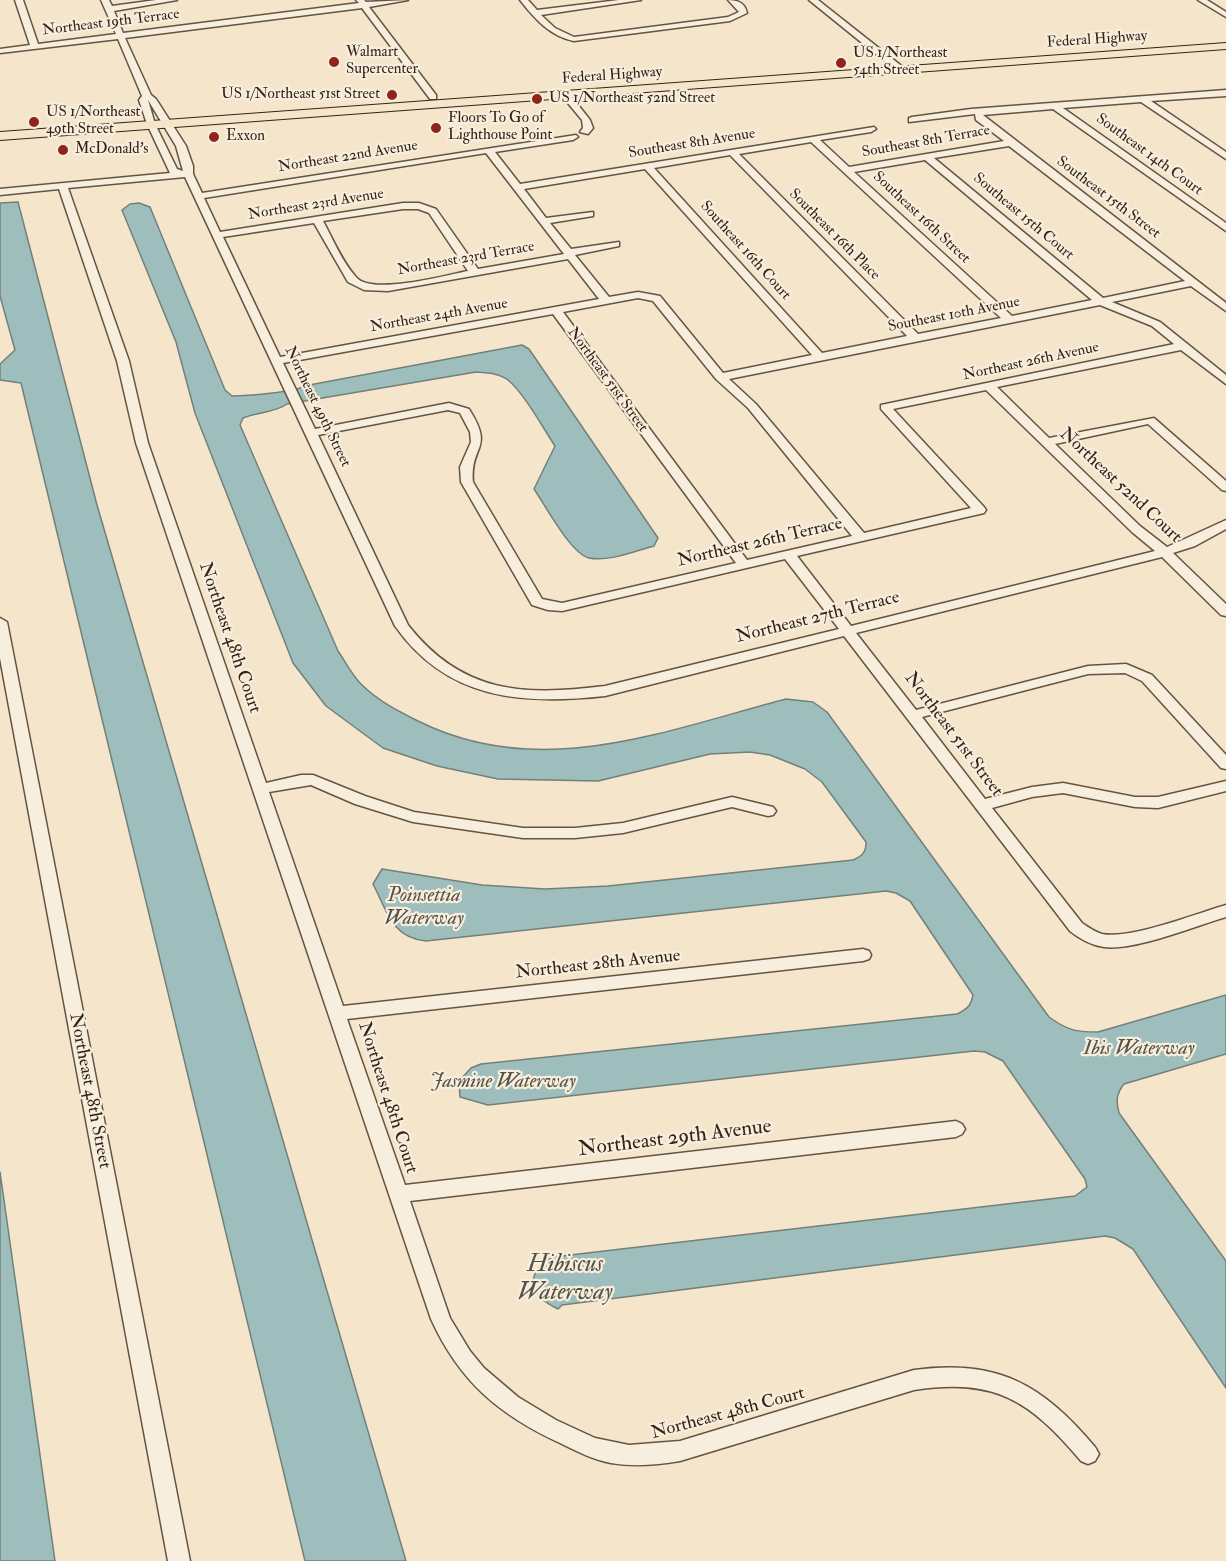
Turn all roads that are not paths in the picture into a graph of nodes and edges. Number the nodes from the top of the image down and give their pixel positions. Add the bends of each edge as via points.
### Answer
1 (19, 0) edge
2 (173, 0) edge
3 (404, 0) edge
4 (524, 0) edge
5 (637, 0) edge
6 (732, 0) edge
7 (813, 0) edge
8 (1202, 0) edge
9 (362, 3) edge
10 (107, 4) edge
11 (536, 13) junction
12 (1226, 15) edge
13 (120, 36) junction
14 (1226, 39) edge
15 (35, 46) junction
16 (1226, 46) edge
17 (1091, 49) junction
18 (0, 51) edge
19 (1068, 58) junction
20 (897, 67) junction
21 (760, 73) junction
22 (722, 76) junction
23 (736, 82) junction
24 (700, 84) junction
25 (593, 85) junction
26 (492, 92) junction
27 (1226, 93) edge
28 (565, 94) junction
29 (433, 97) junction
30 (1142, 99) junction
31 (472, 101) junction
32 (1055, 105) junction
33 (399, 106) junction
34 (983, 112) junction
35 (156, 120) junction
36 (912, 120) dead end
37 (0, 128) edge
38 (871, 129) dead end
39 (585, 132) dead end
40 (0, 136) edge
41 (573, 137) dead end
42 (813, 139) junction
43 (1010, 142) junction
44 (489, 151) junction
45 (732, 152) junction
46 (1226, 156) edge
47 (927, 157) junction
48 (647, 166) junction
49 (848, 170) junction
50 (188, 174) junction
51 (63, 187) junction
52 (518, 187) junction
53 (0, 192) edge
54 (198, 196) junction
55 (590, 214) dead end
56 (317, 220) junction
57 (544, 222) junction
58 (1226, 228) edge
59 (217, 235) junction
60 (615, 244) dead end
61 (569, 254) junction
62 (475, 273) junction
63 (1193, 282) junction
64 (606, 301) junction
65 (1100, 301) junction
66 (1225, 306) edge
67 (556, 310) junction
68 (1009, 319) junction
69 (915, 338) junction
70 (1183, 346) junction
71 (819, 357) junction
72 (277, 361) junction
73 (720, 377) junction
74 (1226, 381) edge
75 (990, 386) junction
76 (312, 434) junction
77 (1047, 442) junction
78 (1226, 487) edge
79 (980, 510) joint
80 (1226, 524) edge
81 (861, 538) junction
82 (1165, 552) junction
83 (789, 555) junction
84 (744, 565) junction
85 (1226, 612) edge
86 (0, 622) edge
87 (848, 631) junction
88 (421, 652) joint
89 (913, 715) junction
90 (1226, 764) edge
91 (1226, 786) edge
92 (261, 789) junction
93 (982, 805) junction
94 (768, 811) dead end
95 (1226, 911) edge
96 (862, 955) dead end
97 (338, 1012) junction
98 (956, 1129) dead end
99 (399, 1194) junction
100 (1088, 1454) dead end
101 (179, 1561) edge

1 - 15 street
2 - 10 street
3 - 9 street, Northeast 19th Terrace
4 - 11 street
5 - 11 street
6 - 11 street via 743,13 730,19 585,39 555,33
7 - 20 street
8 - 12 street
9 - 13 street, Northeast 19th Terrace
9 - 29 street
10 - 13 street, Northeast 49th Street
13 - 15 street, Northeast 19th Terrace
13 - 35 street, Northeast 49th Street via 147,96 143,100
14 - 17 main road, Federal Highway
15 - 18 street, Northeast 19th Terrace
16 - 19 main road, Federal Highway
17 - 19 main road
17 - 20 main road, Federal Highway
19 - 20 main road, Federal Highway
20 - 21 main road, Federal Highway
20 - 23 main road, Federal Highway
21 - 22 main road, Federal Highway
21 - 23 main road
22 - 24 main road
22 - 25 main road, Federal Highway
23 - 24 main road, Federal Highway
24 - 28 main road, Federal Highway
25 - 26 main road, Federal Highway
25 - 28 main road
26 - 29 main road, Federal Highway
26 - 31 main road
27 - 30 street
28 - 31 main road, Federal Highway
28 - 39 street via 586,120
29 - 33 main road
29 - 35 main road, Federal Highway
30 - 32 street
30 - 46 street
31 - 33 main road, Federal Highway
32 - 34 street
32 - 58 street, Southeast 14th Court
33 - 35 main road, Federal Highway
34 - 36 street
34 - 43 street, Southeast 15th Street via 979,118
35 - 37 main road, Federal Highway
35 - 40 main road, Federal Highway
35 - 50 street, Northeast 49th Street via 182,150 190,167
35 - 50 street, Northeast 49th Street via 173,171
38 - 42 street, Southeast 8th Avenue
41 - 44 street, Northeast 22nd Avenue
42 - 45 street, Southeast 8th Avenue
42 - 49 street, Southeast 16th Street
43 - 47 street, Southeast 8th Terrace
43 - 63 street, Southeast 15th Street
44 - 52 street
44 - 54 street, Northeast 22nd Avenue
45 - 48 street, Southeast 8th Avenue
45 - 69 street, Southeast 16th Place
47 - 49 street, Southeast 8th Terrace
47 - 65 street, Southeast 15th Court
48 - 52 street, Southeast 8th Avenue
48 - 71 street, Southeast 16th Court
49 - 68 street, Southeast 16th Street
50 - 51 street
50 - 54 street, Northeast 49th Street
51 - 53 street
51 - 92 street, Northeast 48th Court via 123,361 142,443
52 - 57 street
54 - 59 street, Northeast 49th Street
55 - 57 street
56 - 59 street, Northeast 23rd Avenue
56 - 62 street, Northeast 23rd Avenue via 419,206 433,211
56 - 62 street, Northeast 23rd Terrace via 358,285 388,288
57 - 61 street
59 - 72 street, Northeast 49th Street
60 - 61 street, Northeast 23rd Terrace
61 - 62 street, Northeast 23rd Terrace
61 - 64 street
63 - 65 street, Southeast 10th Avenue
63 - 66 street, Southeast 15th Street
64 - 67 street, Northeast 24th Avenue
64 - 73 street, Northeast 24th Avenue via 638,295 656,298
65 - 68 street, Southeast 10th Avenue
65 - 70 street, Southeast 15th Court via 1156,324
67 - 72 street, Northeast 24th Avenue
67 - 84 street, Northeast 51st Street
68 - 69 street, Southeast 10th Avenue
69 - 71 street, Southeast 10th Avenue
70 - 74 street, Southeast 15th Court
70 - 75 street, Northeast 26th Avenue
71 - 73 street, Southeast 10th Avenue
72 - 76 street, Northeast 49th Street
73 - 81 street via 742,396
75 - 77 street, Northeast 52nd Court
75 - 79 street, Northeast 26th Avenue via 885,407
76 - 84 street, Northeast 26th Terrace via 449,406 465,411 477,442 466,467 467,482 537,602 548,606 562,607
76 - 88 street, Northeast 49th Street via 402,626
77 - 78 street via 1150,420
77 - 82 street, Northeast 52nd Court
79 - 81 street, Northeast 26th Terrace
80 - 82 street, Northeast 27th Terrace
81 - 83 street, Northeast 26th Terrace
82 - 85 street, Northeast 52nd Court
82 - 87 street, Northeast 27th Terrace
83 - 84 street, Northeast 26th Terrace
83 - 87 street, Northeast 51st Street
86 - 101 street, Northeast 48th Street
87 - 88 street, Northeast 27th Terrace via 575,695 542,696 486,688 437,666
87 - 89 street, Northeast 51st Street
89 - 90 street via 1088,670 1132,669 1147,678
89 - 93 street, Northeast 51st Street
91 - 93 street via 1170,800 1138,803 1061,788
92 - 94 street via 313,780 413,817 523,833 623,828 732,802
92 - 97 street, Northeast 48th Court
93 - 95 street, Northeast 51st Street via 1076,927 1089,936 1123,939
96 - 97 street, Northeast 28th Avenue
97 - 99 street, Northeast 48th Court
98 - 99 street, Northeast 29th Avenue
99 - 100 street, Northeast 48th Court via 441,1318 459,1353 497,1394 521,1413 589,1446 610,1453 649,1456 680,1452 914,1380 952,1375 984,1378 1031,1398 1070,1431

